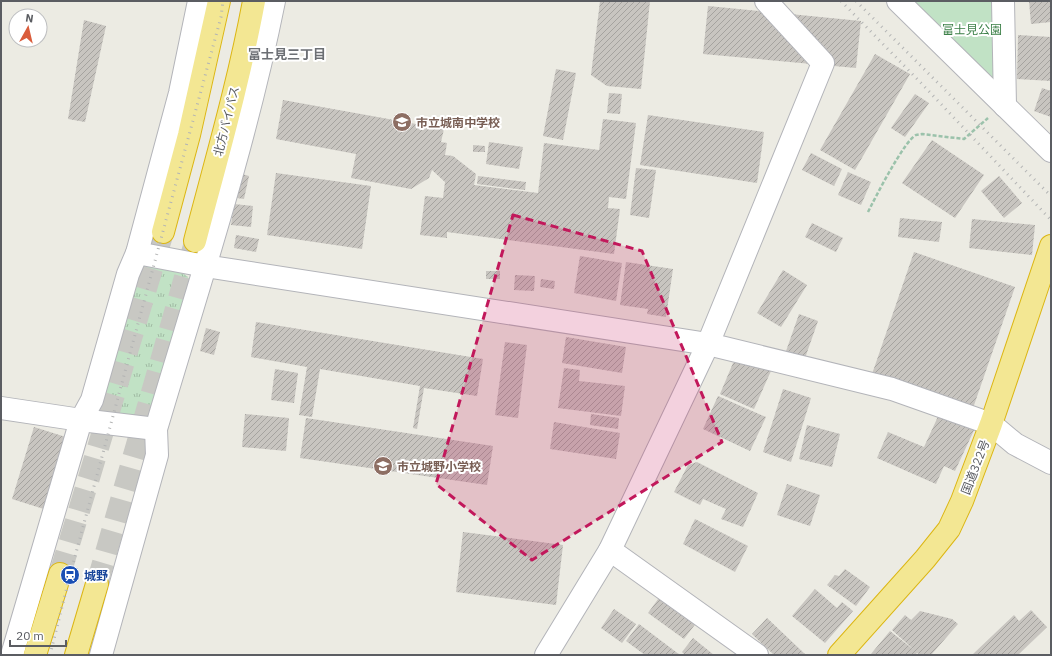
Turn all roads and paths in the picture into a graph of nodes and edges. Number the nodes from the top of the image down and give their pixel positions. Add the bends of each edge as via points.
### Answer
1 (199, 1) edge
2 (219, 1) edge
3 (254, 1) edge
4 (274, 1) edge
5 (766, 1) edge
6 (898, 1) edge
7 (1003, 1) edge
8 (1005, 106) junction
9 (1051, 151) edge
10 (868, 212) dead end
11 (163, 232) tunnel mouth
12 (195, 241) tunnel mouth
13 (1051, 246) edge
14 (137, 253) junction
15 (205, 266) junction
16 (708, 344) junction
17 (1, 408) edge
18 (81, 420) junction
19 (991, 424) junction
20 (156, 429) junction
21 (1051, 463) edge
22 (610, 550) junction
23 (60, 574) tunnel mouth
24 (97, 584) tunnel mouth
25 (12, 655) edge
26 (35, 655) edge
27 (76, 655) edge
28 (101, 655) edge
29 (546, 655) edge
30 (757, 655) edge
31 (839, 655) edge

1 - 14 street via 180,93
2 - 11 highway via 189,135
3 - 12 highway, 北方バイパス via 222,140
4 - 15 street via 240,148
5 - 16 street via 824,63
6 - 8 street
7 - 8 street
8 - 9 street
8 - 10 path via 994,112 964,139 916,135 888,173
13 - 19 highway, 国道322号
14 - 15 street
14 - 18 street via 128,274 92,400
15 - 16 street
15 - 20 street
16 - 19 street via 892,389
16 - 22 street
17 - 18 street
18 - 20 street
18 - 25 street
19 - 21 street via 1015,444
19 - 31 highway, 国道322号 via 962,502 949,529
20 - 28 street via 158,455
22 - 29 street
22 - 30 street
23 - 26 highway
24 - 27 highway

